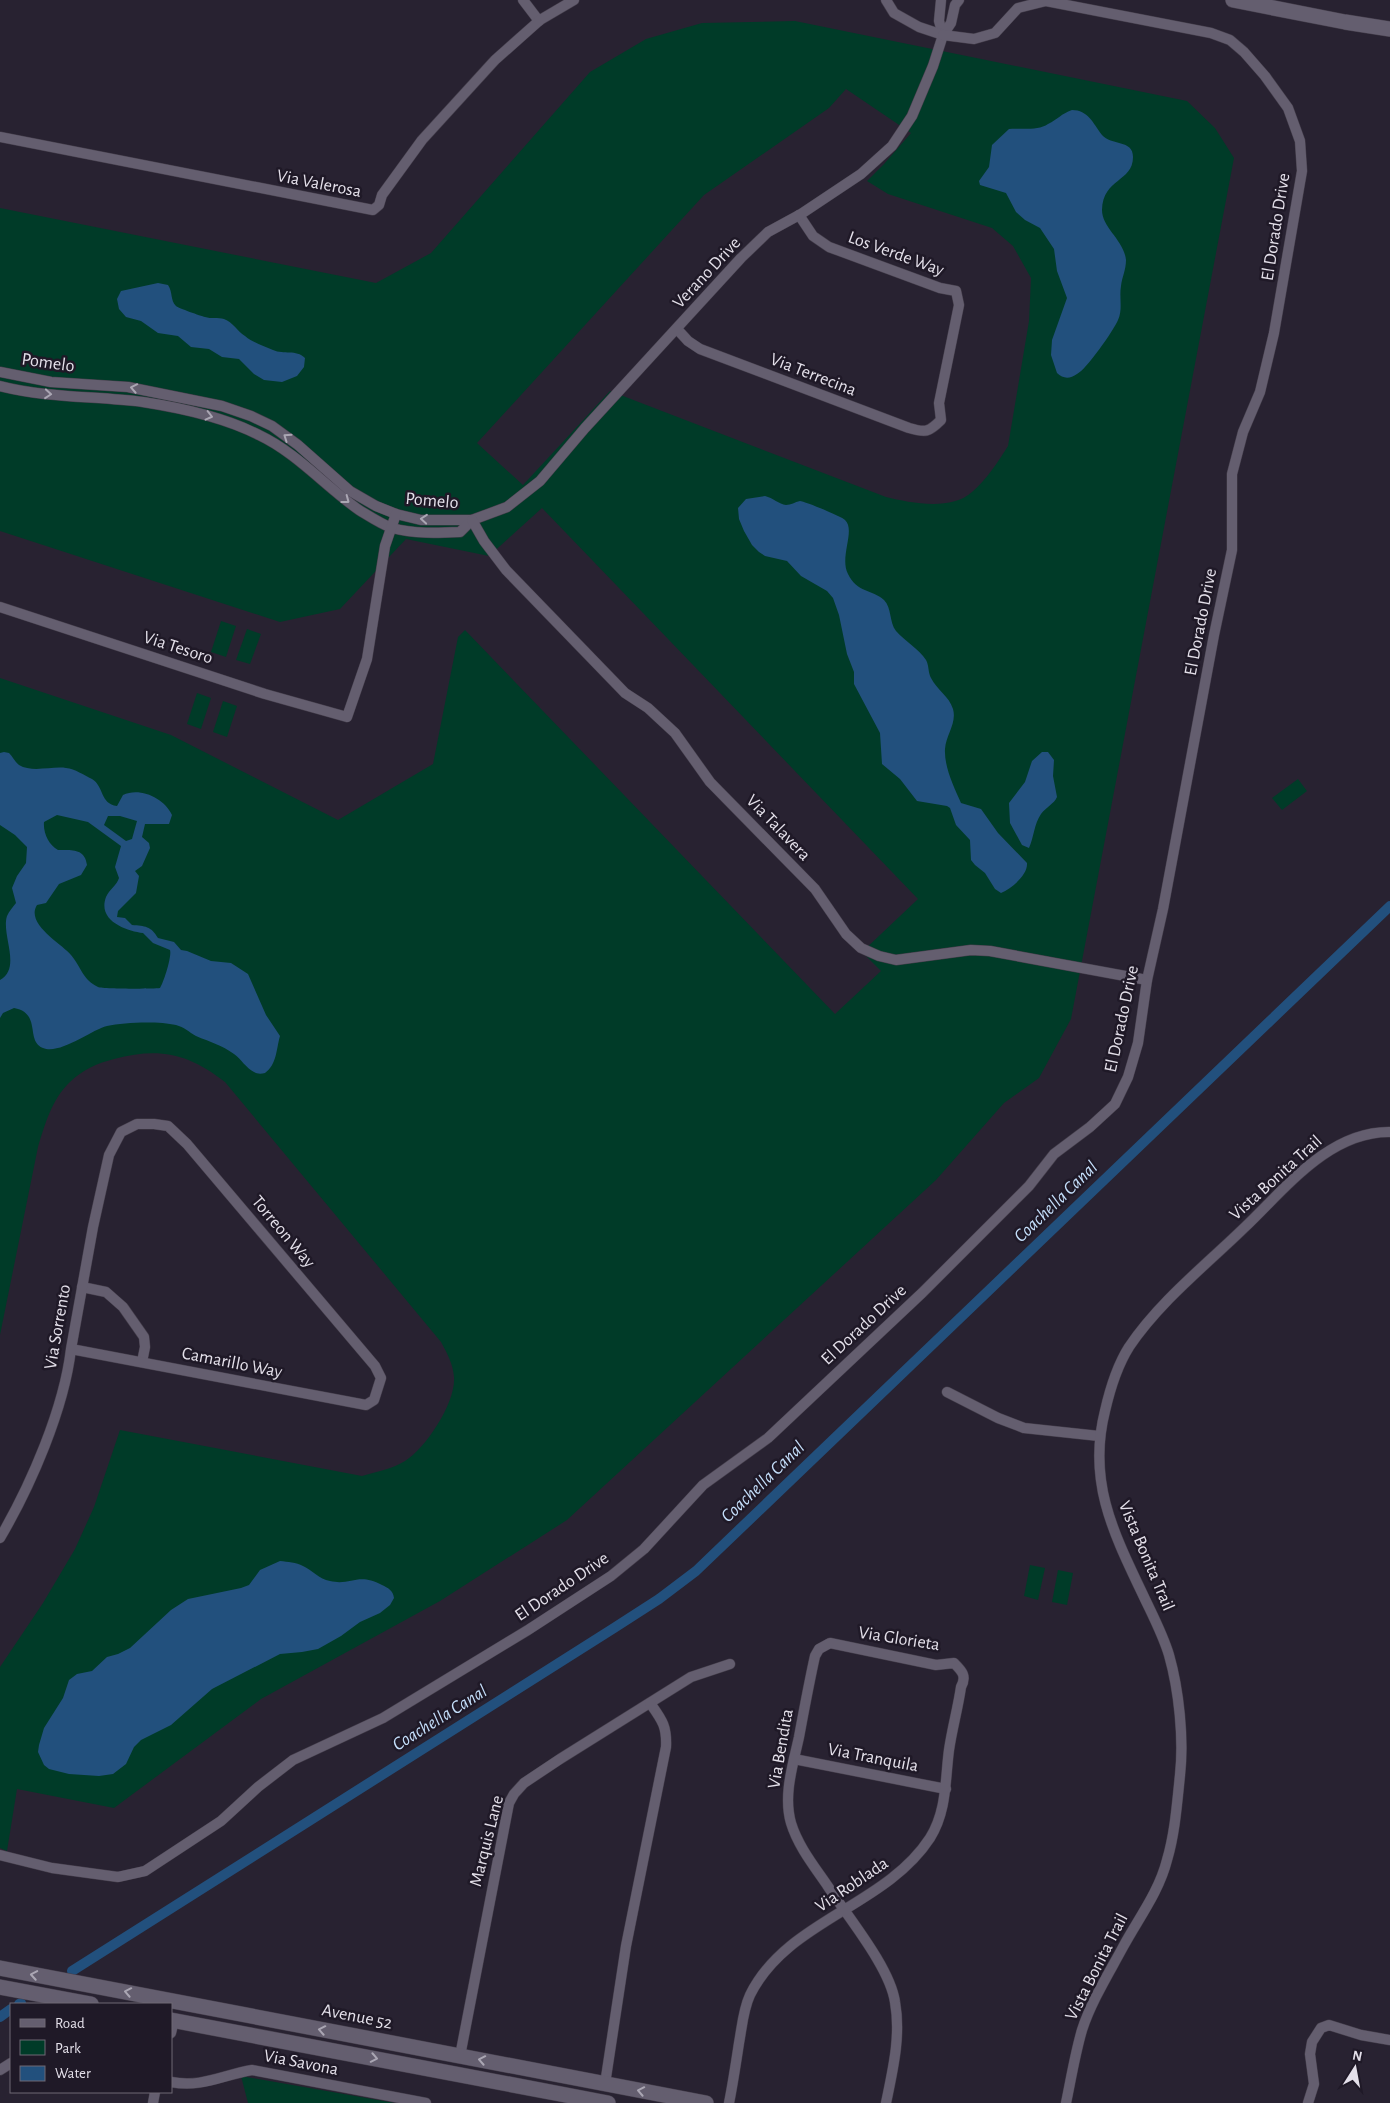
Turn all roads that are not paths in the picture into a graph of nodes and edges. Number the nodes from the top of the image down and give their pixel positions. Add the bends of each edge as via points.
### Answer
1 (523, 0) edge
2 (574, 0) edge
3 (886, 0) edge
4 (942, 0) edge
5 (958, 0) edge
6 (1233, 0) edge
7 (1287, 0) edge
8 (539, 21) junction
9 (1390, 22) edge
10 (1390, 28) edge
11 (939, 34) junction
12 (0, 137) edge
13 (798, 215) junction
14 (677, 329) junction
15 (0, 372) edge
16 (0, 386) edge
17 (941, 420) joint
18 (396, 514) junction
19 (472, 520) junction
20 (391, 528) junction
21 (0, 607) edge
22 (1147, 980) junction
23 (137, 1124) joint
24 (1390, 1132) edge
25 (82, 1287) junction
26 (71, 1349) junction
27 (142, 1362) junction
28 (379, 1388) joint
29 (947, 1392) dead end
30 (1098, 1436) junction
31 (0, 1538) edge
32 (824, 1645) joint
33 (730, 1664) dead end
34 (964, 1675) joint
35 (650, 1702) junction
36 (794, 1760) junction
37 (946, 1789) junction
38 (0, 1855) edge
39 (844, 1910) junction
40 (0, 1968) edge
41 (0, 1987) edge
42 (86, 2003) edge
43 (240, 2014) junction
44 (172, 2021) edge
45 (285, 2022) junction
46 (213, 2028) junction
47 (1390, 2040) edge
48 (460, 2056) junction
49 (172, 2082) edge
50 (605, 2084) junction
51 (533, 2089) junction
52 (426, 2103) edge
53 (608, 2103) edge
54 (706, 2103) edge
55 (729, 2103) edge
56 (886, 2103) edge
57 (1066, 2103) edge
58 (1308, 2103) edge

1 - 8 street
2 - 8 street, Via Valerosa
3 - 11 street via 894,13
4 - 11 street, Verano Drive
5 - 11 street, Verano Drive via 951,23
6 - 10 main road
7 - 9 main road
8 - 12 street, Via Valerosa via 495,60 422,140 373,210
11 - 13 street, Verano Drive via 933,66 912,116 892,146 861,174
11 - 22 street, El Dorado Drive via 974,39 995,33 1018,8 1046,1 1211,32 1230,40 1260,70 1288,108 1300,141 1302,171 1274,334 1260,392 1243,432 1232,474 1232,550
13 - 14 street, Verano Drive via 768,232
13 - 17 street, Los Verde Way via 813,236 829,247 956,291 958,305 939,404
14 - 17 street, Via Terrecina via 700,349 909,428 923,432
14 - 19 street, Verano Drive via 540,481 507,507
18 -> 15 street, Pomelo via 350,491 298,444 251,416 222,406 128,387 51,382
16 -> 20 street, Pomelo via 25,392 143,402 232,422 291,454 346,500
19 -> 18 street, Pomelo via 421,520
18 - 20 street
19 - 20 street, Pomelo via 460,532 414,532
19 - 22 street, Via Talavera via 506,570 625,693 648,708 675,733 710,782 814,888 846,934 861,948 896,960 971,950 998,952
20 - 21 street, Via Tesoro via 385,546 367,660 347,717 265,694
22 - 38 street, El Dorado Drive via 1138,1043 1128,1077 1115,1104 1054,1154 1016,1200 768,1438 703,1485 644,1549 611,1576 383,1718 293,1760 221,1821 145,1871 118,1877 52,1868
23 - 25 street, Via Sorrento via 121,1132 109,1154
23 - 28 street, Torreon Way via 168,1126 187,1144 375,1366 381,1378
24 - 30 street, Vista Bonita Trail via 1352,1138 1327,1151 1157,1312 1128,1348 1114,1377
25 - 26 street, Via Sorrento
25 - 27 street via 106,1292 123,1307 144,1336
26 - 27 street, Camarillo Way
26 - 31 street, Via Sorrento via 48,1435 31,1478
27 - 28 street, Camarillo Way via 366,1405 374,1400
29 - 30 street via 1024,1428
30 - 57 street, Vista Bonita Trail via 1099,1475 1107,1514 1169,1656 1183,1752 1167,1862 1083,2028
32 - 34 street, Via Glorieta via 836,1644 936,1665 954,1663
32 - 36 street, Via Bendita via 815,1656
33 - 35 street, Marquis Lane via 692,1677
34 - 37 street, Via Roblada via 949,1750
35 - 48 street, Marquis Lane via 524,1783 509,1803
35 - 50 street via 664,1723 666,1747 626,1946
36 - 37 street, Via Tranquila
36 - 39 street, Via Bendita via 787,1795 791,1823 803,1850
37 - 39 street, Via Roblada via 939,1821 919,1853 902,1872
39 - 55 street, Via Roblada via 784,1950 770,1964 750,1996 742,2020
39 - 56 street, Via Bendita via 885,1972 895,2000 896,2055
43 -> 40 main road, Avenue 52
41 - 42 main road
43 - 44 main road
43 - 45 main road, Avenue 52
44 - 46 main road
45 - 46 main road via 281,2030 270,2031 244,2026
48 -> 45 main road, Avenue 52
46 -> 51 main road
47 - 58 street via 1329,2025 1322,2028 1312,2042 1310,2054 1314,2084
50 -> 48 main road, Avenue 52
49 - 52 street, Via Savona via 202,2084 252,2070
50 - 51 main road via 602,2092 562,2085
54 -> 50 main road, Avenue 52
51 - 53 main road

